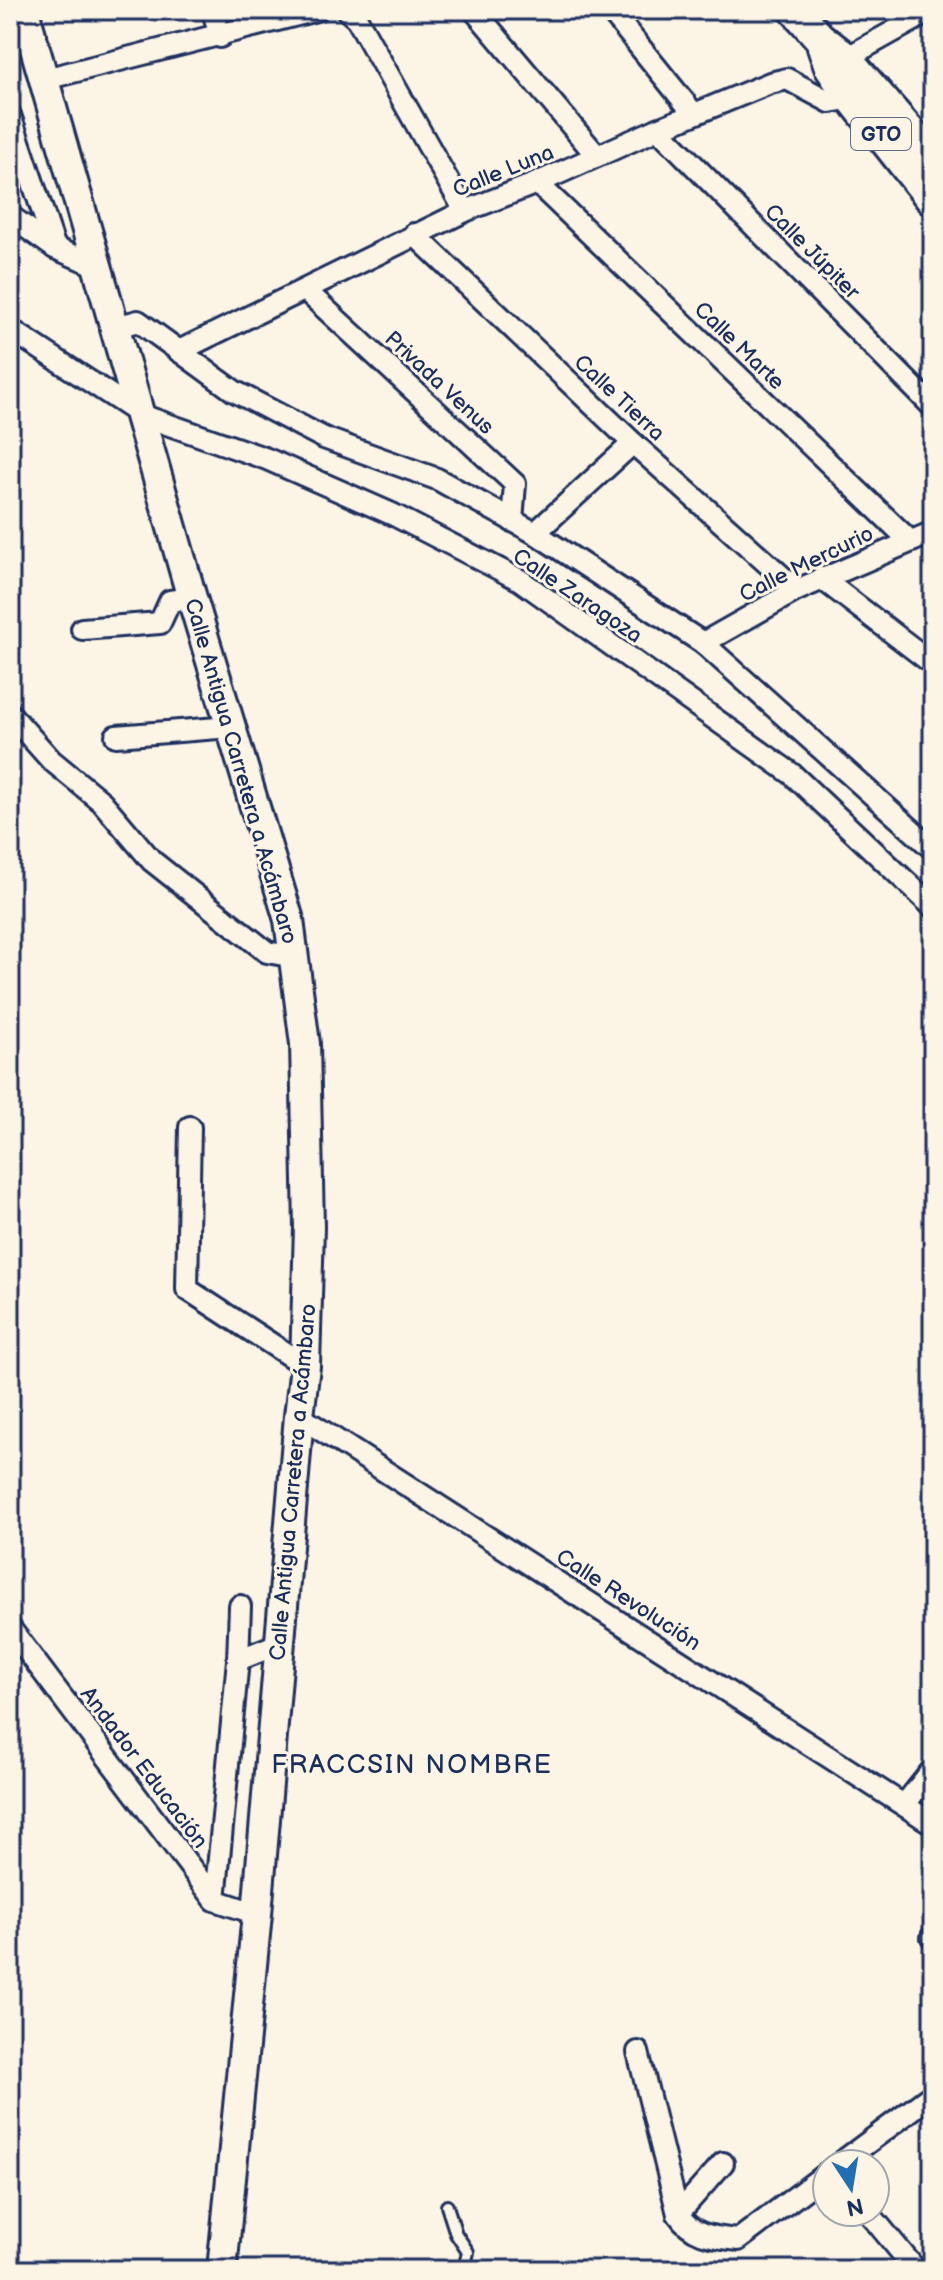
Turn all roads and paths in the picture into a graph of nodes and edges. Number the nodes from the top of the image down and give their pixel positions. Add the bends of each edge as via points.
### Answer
1 (24, 10) edge
2 (213, 10) edge
3 (317, 10) edge
4 (347, 10) edge
5 (474, 10) edge
6 (610, 10) edge
7 (795, 10) edge
8 (932, 10) edge
9 (220, 37) junction
10 (838, 63) junction
11 (45, 79) junction
12 (852, 98) junction
13 (694, 114) junction
14 (10, 115) edge
15 (658, 129) junction
16 (597, 156) junction
17 (933, 158) edge
18 (537, 183) junction
19 (933, 201) edge
20 (465, 211) junction
21 (10, 216) edge
22 (414, 234) junction
23 (55, 248) junction
24 (99, 267) junction
25 (305, 290) junction
26 (116, 327) junction
27 (10, 329) edge
28 (179, 351) junction
29 (933, 407) edge
30 (141, 415) junction
31 (633, 443) junction
32 (512, 521) junction
33 (933, 532) edge
34 (535, 533) junction
35 (910, 541) junction
36 (821, 578) junction
37 (797, 590) junction
38 (192, 598) junction
39 (82, 629) dead end
40 (703, 643) junction
41 (932, 661) edge
42 (10, 714) edge
43 (231, 727) junction
44 (116, 736) dead end
45 (933, 849) edge
46 (933, 907) edge
47 (295, 957) junction
48 (190, 1127) dead end
49 (305, 1366) junction
50 (299, 1416) junction
51 (240, 1606) dead end
52 (10, 1628) edge
53 (278, 1644) junction
54 (238, 1660) junction
55 (933, 1769) edge
56 (905, 1804) junction
57 (933, 1824) edge
58 (215, 1900) junction
59 (257, 1914) junction
60 (638, 2052) dead end
61 (933, 2094) edge
62 (860, 2148) edge
63 (723, 2163) dead end
64 (811, 2185) edge
65 (447, 2206) dead end
66 (678, 2214) junction
67 (881, 2228) edge
68 (222, 2270) edge
69 (464, 2270) edge
70 (916, 2270) edge

1 - 11 main road, Calle Antigua Carretera a Acámbaro
2 - 9 street
3 - 9 street
4 - 20 street via 357,19
5 - 16 street
6 - 13 street
7 - 10 main road, GTO
8 - 10 street
9 - 11 street
10 - 12 main road, GTO
10 - 17 main road, GTO
11 - 24 main road, Calle Antigua Carretera a Acámbaro
12 - 13 street, Calle Luna via 830,102 787,79
12 - 19 main road, GTO
13 - 15 street, Calle Luna
14 - 23 street
15 - 16 street, Calle Luna
15 - 29 street, Calle Júpiter
16 - 18 street, Calle Luna
18 - 20 street, Calle Luna
18 - 35 street, Calle Marte
20 - 22 street, Calle Luna
21 - 23 street
22 - 25 street, Calle Luna
22 - 31 street, Calle Tierra
23 - 24 street
24 - 26 main road, Calle Antigua Carretera a Acámbaro
25 - 28 street, Calle Luna
25 - 32 street, Privada Venus via 515,484
26 - 28 street via 138,321
26 - 30 main road, Calle Antigua Carretera a Acámbaro
27 - 30 street, Calle Zaragoza
28 - 32 street via 234,391 324,438 437,479
30 - 38 main road, Calle Antigua Carretera a Acámbaro
30 - 46 street, Calle Zaragoza via 267,459 394,515 520,580 792,774
31 - 34 street
31 - 37 street, Calle Tierra
32 - 34 street
33 - 35 street, Calle Mercurio
34 - 40 street
35 - 36 street, Calle Mercurio
36 - 37 street, Calle Mercurio
36 - 41 street
37 - 40 street, Calle Mercurio
38 - 39 street via 170,601 160,623
38 - 43 main road, Calle Antigua Carretera a Acámbaro
40 - 45 street
42 - 47 street via 51,760 102,802 152,861 267,952
43 - 44 street
43 - 47 main road, Calle Antigua Carretera a Acámbaro via 289,920
47 - 49 main road, Calle Antigua Carretera a Acámbaro via 306,1075
48 - 49 street via 187,1289
49 - 50 main road, Calle Antigua Carretera a Acámbaro
50 - 53 main road, Calle Antigua Carretera a Acámbaro
50 - 56 street, Calle Revolución
51 - 54 street
52 - 58 street, Andador Educación
53 - 54 street
53 - 59 main road, Calle Antigua Carretera a Acámbaro
54 - 58 street
55 - 56 street
56 - 57 street, Calle Revolución
58 - 59 street
59 - 68 main road, Calle Antigua Carretera a Acámbaro
60 - 66 street
61 - 62 street
63 - 66 street
64 - 66 street via 738,2240 703,2235
65 - 69 lane via 468,2252
67 - 70 street

